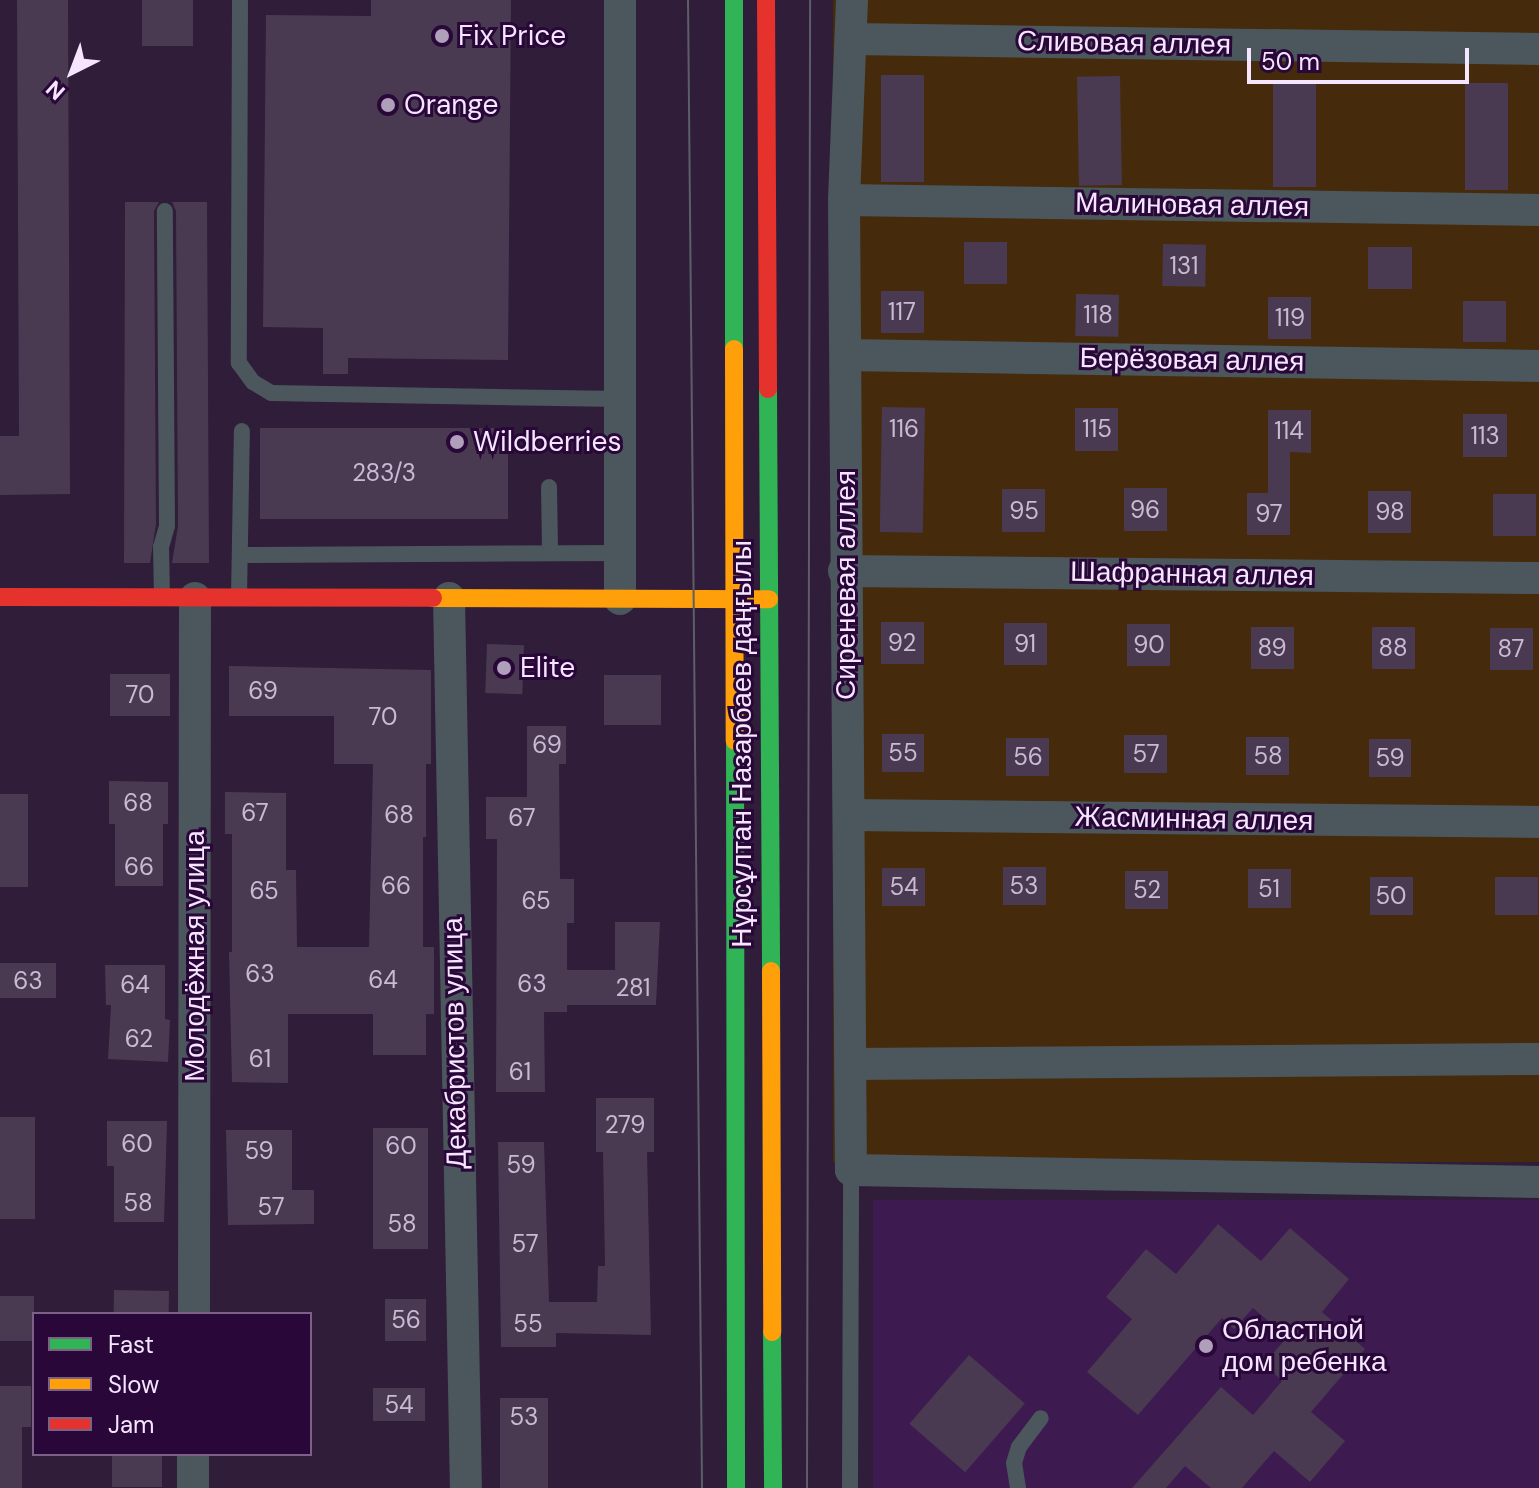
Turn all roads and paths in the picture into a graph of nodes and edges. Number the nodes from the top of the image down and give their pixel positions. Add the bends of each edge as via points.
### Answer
1 (240, 0) edge
2 (620, 0) edge
3 (734, 0) edge
4 (766, 0) edge
5 (852, 0) edge
6 (853, 39) junction
7 (1539, 49) edge
8 (844, 200) junction
9 (1539, 210) edge
10 (165, 211) dead end
11 (846, 355) junction
12 (1539, 366) edge
13 (621, 399) junction
14 (242, 431) dead end
15 (549, 487) dead end
16 (550, 553) junction
17 (621, 553) junction
18 (240, 555) junction
19 (844, 571) junction
20 (1539, 578) edge
21 (0, 597) edge
22 (162, 598) junction
23 (195, 598) junction
24 (239, 598) junction
25 (449, 598) junction
26 (620, 599) junction
27 (738, 599) junction
28 (769, 599) junction
29 (849, 815) junction
30 (1539, 822) edge
31 (1539, 1059) edge
32 (852, 1064) junction
33 (851, 1170) junction
34 (1539, 1182) edge
35 (194, 1312) edge
36 (1041, 1418) dead end
37 (193, 1456) edge
38 (193, 1488) edge
39 (466, 1488) edge
40 (736, 1488) edge
41 (773, 1488) edge
42 (850, 1488) edge
43 (1018, 1488) edge

1 - 13 lane via 239,363 253,382 271,393
2 - 13 street
3 - 27 main road, Нұрсұлтан Назарбаев даңғылы
4 - 28 main road, Нұрсұлтан Назарбаев даңғылы
5 - 6 street, Сиреневая аллея
6 - 7 street, Сливовая аллея
6 - 8 street, Сиреневая аллея
8 - 9 street, Малиновая аллея
8 - 11 street, Сиреневая аллея
10 - 22 lane via 167,526 161,547
11 - 12 street, Берёзовая аллея
11 - 19 street, Сиреневая аллея
13 - 17 street
14 - 18 lane
15 - 16 lane
16 - 17 lane
16 - 18 lane
17 - 26 street
18 - 24 lane
19 - 20 street, Шафранная аллея
19 - 29 street, Сиреневая аллея
21 - 22 main road
22 - 23 main road
23 - 24 main road
23 - 35 street, Молодёжная улица
24 - 25 main road
25 - 26 main road
25 - 39 street, Декабристов улица
26 - 27 main road
27 - 28 main road
27 - 40 main road, Нұрсұлтан Назарбаев даңғылы
28 - 41 main road, Нұрсұлтан Назарбаев даңғылы
29 - 30 street, Жасминная аллея
29 - 32 street, Сиреневая аллея
31 - 32 street
32 - 33 street, Сиреневая аллея
33 - 34 street
33 - 42 lane
36 - 43 lane via 1019,1447 1014,1463
37 - 38 street

